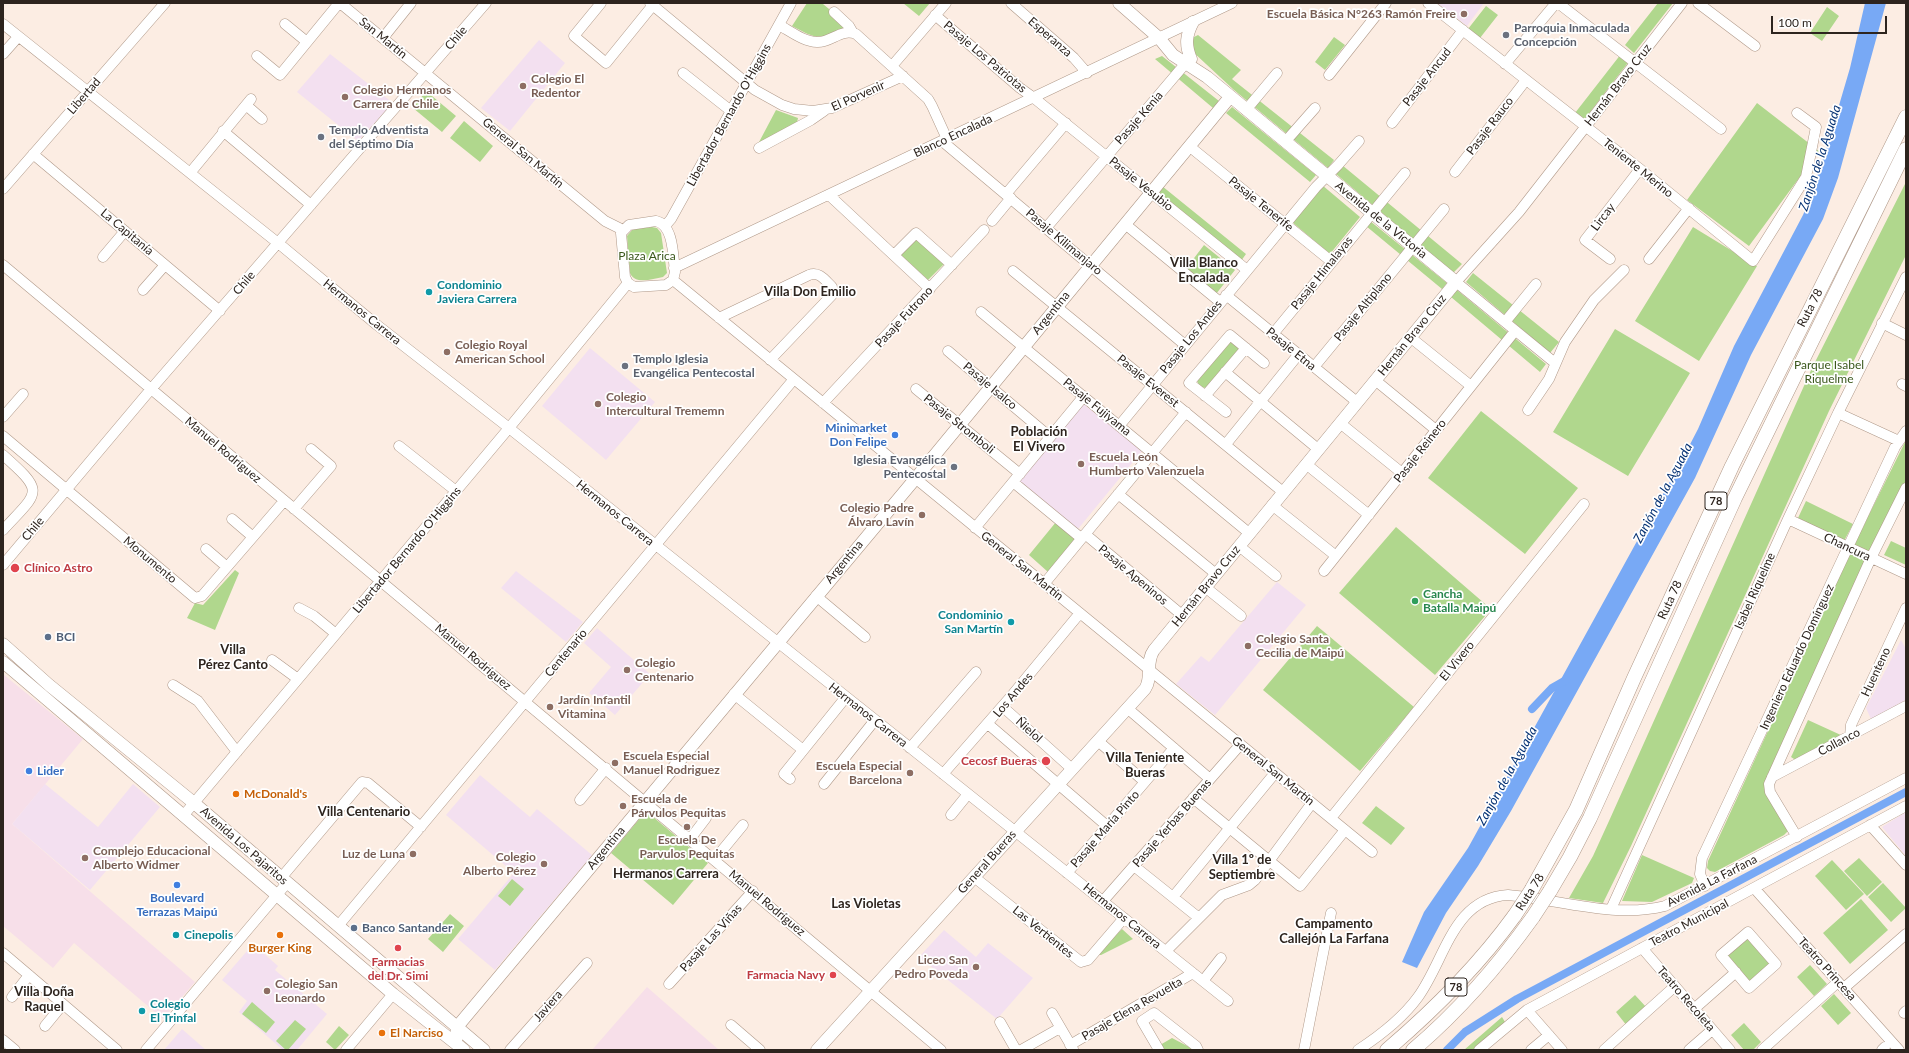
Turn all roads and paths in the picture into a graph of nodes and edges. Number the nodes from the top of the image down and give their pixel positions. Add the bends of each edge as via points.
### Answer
1 (165, 3) edge
2 (340, 3) edge
3 (411, 3) edge
4 (486, 3) edge
5 (601, 3) edge
6 (791, 3) edge
7 (946, 3) edge
8 (1011, 3) edge
9 (1119, 3) edge
10 (1232, 3) edge
11 (1386, 3) edge
12 (1428, 3) edge
13 (1557, 3) edge
14 (1682, 3) edge
15 (1698, 3) edge
16 (652, 4) edge
17 (834, 12) dead end
18 (935, 15) junction
19 (1193, 22) junction
20 (3, 24) edge
21 (285, 24) dead end
22 (779, 25) junction
23 (1463, 30) junction
24 (853, 33) junction
25 (18, 37) junction
26 (383, 38) junction
27 (1159, 38) junction
28 (307, 42) junction
29 (1755, 46) dead end
30 (3, 54) edge
31 (257, 56) dead end
32 (1188, 61) junction
33 (1635, 63) junction
34 (1506, 64) junction
35 (892, 66) junction
36 (426, 73) junction
37 (683, 73) dead end
38 (1086, 73) junction
39 (1277, 74) dead end
40 (1329, 75) dead end
41 (903, 76) junction
42 (1526, 80) junction
43 (747, 83) junction
44 (88, 92) junction
45 (1230, 97) junction
46 (1034, 98) junction
47 (1315, 108) dead end
48 (826, 110) junction
49 (1246, 110) junction
50 (731, 111) junction
51 (1797, 113) dead end
52 (1906, 117) edge
53 (262, 119) dead end
54 (1066, 123) junction
55 (1392, 123) dead end
56 (1586, 126) junction
57 (1721, 129) dead end
58 (223, 132) junction
59 (944, 140) junction
60 (1359, 141) dead end
61 (1286, 142) junction
62 (1190, 146) junction
63 (759, 148) dead end
64 (1906, 149) edge
65 (33, 154) junction
66 (1107, 156) junction
67 (1640, 169) junction
68 (1455, 172) dead end
69 (190, 173) junction
70 (1405, 173) dead end
71 (1327, 176) junction
72 (3, 189) edge
73 (1151, 192) junction
74 (829, 195) junction
75 (1008, 196) junction
76 (311, 205) junction
77 (1689, 208) junction
78 (1444, 209) dead end
79 (1372, 213) junction
80 (992, 221) dead end
81 (1125, 224) junction
82 (1285, 224) junction
83 (666, 226) junction
84 (1046, 228) junction
85 (622, 230) junction
86 (984, 230) dead end
87 (125, 231) junction
88 (278, 243) junction
89 (1413, 246) junction
90 (894, 255) junction
91 (103, 257) dead end
92 (1610, 259) dead end
93 (1649, 259) dead end
94 (1332, 262) junction
95 (3, 265) edge
96 (165, 265) junction
97 (952, 265) junction
98 (1091, 265) junction
99 (674, 268) junction
100 (1247, 270) junction
101 (1624, 270) dead end
102 (1014, 271) dead end
103 (1906, 277) edge
104 (673, 280) junction
105 (1456, 282) junction
106 (628, 283) junction
107 (1536, 284) dead end
108 (930, 289) junction
109 (143, 290) dead end
110 (1223, 298) junction
111 (1057, 306) junction
112 (220, 311) junction
113 (981, 312) dead end
114 (719, 318) junction
115 (1505, 322) junction
116 (1882, 323) junction
117 (1515, 331) junction
118 (1273, 334) junction
119 (1906, 335) edge
120 (1410, 337) junction
121 (1185, 344) junction
122 (1024, 347) junction
123 (1246, 348) junction
124 (948, 351) dead end
125 (1298, 355) junction
126 (770, 360) junction
127 (1264, 363) dead end
128 (1555, 363) junction
129 (1314, 367) junction
130 (1225, 372) junction
131 (794, 379) junction
132 (1375, 380) junction
133 (1152, 385) junction
134 (1471, 386) junction
135 (991, 387) junction
136 (152, 389) junction
137 (916, 389) dead end
138 (23, 394) dead end
139 (1084, 396) junction
140 (1205, 396) junction
141 (1260, 401) junction
142 (1357, 402) junction
143 (823, 403) junction
144 (1528, 410) dead end
145 (1186, 412) junction
146 (1226, 412) dead end
147 (1838, 413) junction
148 (3, 418) edge
149 (1340, 423) junction
150 (960, 424) junction
151 (1119, 426) junction
152 (509, 428) junction
153 (1436, 430) junction
154 (1906, 431) edge
155 (3, 436) edge
156 (1050, 436) junction
157 (1899, 441) junction
158 (1226, 444) junction
159 (400, 446) dead end
160 (311, 449) dead end
161 (1318, 449) junction
162 (1152, 453) junction
163 (3, 456) edge
164 (1306, 464) junction
165 (1402, 473) junction
166 (915, 478) junction
167 (1017, 478) junction
168 (1906, 488) edge
169 (66, 490) junction
170 (456, 491) junction
171 (1283, 492) junction
172 (1118, 494) junction
173 (1584, 504) dead end
174 (289, 505) junction
175 (1272, 505) junction
176 (1369, 515) junction
177 (232, 519) dead end
178 (1788, 519) junction
179 (975, 528) junction
180 (3, 530) edge
181 (1250, 533) junction
182 (1083, 536) junction
183 (253, 537) junction
184 (656, 546) junction
185 (1239, 546) junction
186 (1849, 548) junction
187 (206, 549) dead end
188 (1336, 556) junction
189 (1872, 558) junction
190 (3, 565) edge
191 (227, 567) junction
192 (1324, 571) dead end
193 (1216, 574) junction
194 (1906, 574) edge
195 (1276, 576) dead end
196 (382, 581) junction
197 (1044, 584) junction
198 (1205, 587) junction
199 (816, 596) junction
200 (299, 608) dead end
201 (1906, 608) edge
202 (1080, 613) junction
203 (1182, 615) junction
204 (1241, 616) dead end
205 (336, 634) junction
206 (865, 637) dead end
207 (777, 643) junction
208 (3, 644) edge
209 (272, 660) dead end
210 (3, 662) edge
211 (1149, 670) junction
212 (976, 672) dead end
213 (298, 679) junction
214 (173, 685) dead end
215 (734, 694) junction
216 (846, 697) junction
217 (526, 701) junction
218 (1906, 706) edge
219 (1003, 707) junction
220 (1127, 708) junction
221 (875, 720) junction
222 (988, 724) junction
223 (1850, 736) junction
224 (1098, 741) junction
225 (1240, 745) junction
226 (910, 748) junction
227 (1174, 748) junction
228 (803, 750) junction
229 (237, 752) junction
230 (606, 768) junction
231 (1072, 769) junction
232 (1275, 773) junction
233 (943, 774) junction
234 (1772, 777) junction
235 (1906, 778) edge
236 (790, 779) dead end
237 (1210, 779) junction
238 (1145, 782) junction
239 (824, 784) dead end
240 (1058, 784) junction
241 (968, 794) junction
242 (1193, 798) junction
243 (580, 800) dead end
244 (645, 801) junction
245 (194, 803) junction
246 (1312, 803) junction
247 (1906, 806) edge
248 (951, 815) dead end
249 (183, 816) junction
250 (706, 818) dead end
251 (1331, 818) junction
252 (743, 825) dead end
253 (1870, 825) junction
254 (421, 826) junction
255 (1108, 826) junction
256 (1229, 828) junction
257 (1345, 830) junction
258 (1016, 831) junction
259 (1797, 837) junction
260 (690, 839) junction
261 (1372, 852) dead end
262 (716, 857) junction
263 (1270, 861) junction
264 (1906, 865) edge
265 (1134, 866) junction
266 (1067, 873) junction
267 (974, 877) junction
268 (284, 880) junction
269 (1705, 886) junction
270 (1754, 888) junction
271 (753, 891) junction
272 (277, 895) junction
273 (1173, 897) junction
274 (1103, 901) junction
275 (1611, 909) junction
276 (1331, 913) dead end
277 (1124, 918) junction
278 (1199, 918) junction
279 (338, 926) junction
280 (1906, 934) edge
281 (1642, 948) junction
282 (1166, 951) junction
283 (3, 953) edge
284 (1221, 958) dead end
285 (587, 963) dead end
286 (1736, 972) junction
287 (1193, 973) junction
288 (29, 975) junction
289 (1203, 981) junction
290 (669, 984) dead end
291 (1841, 985) junction
292 (1674, 987) junction
293 (871, 990) junction
294 (393, 994) junction
295 (12, 997) dead end
296 (1228, 1001) dead end
297 (63, 1004) junction
298 (1694, 1009) junction
299 (1527, 1010) junction
300 (1052, 1012) dead end
301 (1000, 1022) dead end
302 (731, 1025) dead end
303 (45, 1026) dead end
304 (457, 1027) junction
305 (1060, 1028) junction
306 (1712, 1030) junction
307 (1548, 1035) junction
308 (3, 1040) edge
309 (460, 1047) edge
310 (1072, 1047) edge
311 (1155, 1049) edge
312 (15, 1050) edge
313 (117, 1050) edge
314 (146, 1050) edge
315 (346, 1050) edge
316 (484, 1050) edge
317 (510, 1050) edge
318 (760, 1050) edge
319 (817, 1050) edge
320 (941, 1050) edge
321 (1016, 1050) edge
322 (1021, 1050) edge
323 (1198, 1050) edge
324 (1304, 1050) edge
325 (1358, 1050) edge
326 (1388, 1050) edge
327 (1413, 1050) edge
328 (1479, 1050) edge
329 (1531, 1050) edge
330 (1562, 1050) edge
331 (1604, 1050) edge
332 (1689, 1050) edge
333 (1730, 1050) edge
334 (1762, 1050) edge
335 (1899, 1050) edge

1 - 44 street, Libertad
2 - 26 street, San Martín
2 - 28 street
3 - 26 street
4 - 36 street, Chile
5 - 16 street via 574,36 606,63
6 - 22 street, Libertador Bernardo O'Higgins
7 - 18 street, El Porvenir
8 - 38 street, Esperanza via 1074,58
9 - 27 main road, Avenida de la Victoria
10 - 19 street, Blanco Encalada
11 - 40 street
12 - 23 street, Teniente Merino
13 - 33 street
13 - 34 street
14 - 33 street, Hernán Bravo Cruz
15 - 29 street
16 - 43 street, El Porvenir
17 - 24 street, Pasaje Kilimanjaro
18 - 35 street, El Porvenir
18 - 46 street, Pasaje Los Patriotas
19 - 27 street, Blanco Encalada
19 - 32 main road via 1186,43
20 - 25 street, Hermanos Carrera
21 - 28 street
22 - 24 street via 814,42 825,41 842,33
22 - 43 street, Libertador Bernardo O'Higgins
23 - 34 street, Teniente Merino
23 - 55 street, Pasaje Ancud
24 - 35 street, Pasaje Kilimanjaro
25 - 30 street
25 - 44 street, Hermanos Carrera
26 - 36 street, San Martín
27 - 32 main road, Avenida de la Victoria via 1173,45
27 - 38 street, Blanco Encalada
28 - 31 street via 280,75
32 - 45 main road, Avenida de la Victoria
32 - 66 street, Pasaje Kenia
33 - 56 street, Hernán Bravo Cruz
33 - 57 street
34 - 42 street, Teniente Merino
35 - 41 street, Pasaje Kilimanjaro
36 - 76 street, Chile
36 - 85 street, General San Martín via 606,221
37 - 50 street
38 - 46 street, Blanco Encalada
39 - 49 street
41 - 48 street, El Porvenir
41 - 59 street, Pasaje Kilimanjaro via 930,102
42 - 56 street, Teniente Merino
42 - 68 street, Pasaje Rauco
43 - 48 street, El Porvenir via 788,107 807,111
43 - 50 street, Libertador Bernardo O'Higgins
44 - 65 street, Libertad
44 - 69 street, Hermanos Carrera
45 - 49 main road, Avenida de la Victoria
45 - 62 main road, Argentina
46 - 54 street, Pasaje Vesubio
46 - 59 street, Blanco Encalada
47 - 61 street
48 - 63 street
49 - 61 main road, Avenida de la Victoria
50 - 83 street, Libertador Bernardo O'Higgins
51 - 77 street, Teniente Merino via 1816,127 1806,177 1753,261
52 - 326 highway, Ruta 78 / 78, bridge via 1732,466 1576,810 1532,889 1493,945 1457,986
53 - 58 street via 249,102
54 - 66 street, Pasaje Vesubio
54 - 75 street
56 - 67 street, Teniente Merino
56 - 105 street, Hernán Bravo Cruz via 1509,224
58 - 69 street
58 - 76 street
59 - 74 street, Blanco Encalada
59 - 75 street, Pasaje Kilimanjaro
60 - 71 street, Pasaje Los Andes
61 - 71 main road, Avenida de la Victoria
62 - 73 main road, Argentina
62 - 82 street, Pasaje Tenerife
64 - 327 highway, Ruta 78 / 78, bridge via 1735,498 1570,857 1508,952 1456,1011
65 - 72 street, Libertad
65 - 87 street, La Capitanía
66 - 73 street, Pasaje Vesubio
66 - 84 street, Pasaje Kenia
67 - 77 street, Teniente Merino
67 - 92 street, Lircay via 1585,240
69 - 88 street, Hermanos Carrera
70 - 79 street, Pasaje Himalayas
71 - 79 main road, Avenida de la Victoria
71 - 82 street, Pasaje Los Andes
73 - 81 main road, Argentina
73 - 100 street, Pasaje Vesubio
74 - 90 street
74 - 99 street, Blanco Encalada
75 - 80 street
75 - 84 street, Pasaje Kilimanjaro
76 - 88 street, Chile
77 - 93 street
78 - 89 street, Pasaje Altiplano
79 - 89 main road, Avenida de la Victoria
79 - 94 street, Pasaje Himalayas
81 - 98 main road, Argentina
81 - 110 street, Pasaje Etna
82 - 94 street, Pasaje Tenerife
82 - 100 street, Pasaje Los Andes
83 - 85 street via 656,222 633,224
83 - 99 street
84 - 98 street, Pasaje Kilimanjaro
85 - 106 street via 620,241
86 - 97 street, Pasaje Futrono
87 - 91 street
87 - 96 street, La Capitanía
88 - 112 street, Chile
88 - 152 street, Hermanos Carrera via 377,325
89 - 105 main road, Avenida de la Victoria
89 - 129 street, Pasaje Altiplano
90 - 97 street via 916,233
90 - 108 street
94 - 118 street, Pasaje Himalayas
95 - 136 street, Manuel Rodríguez
96 - 109 street
96 - 112 street, La Capitanía
97 - 108 street, Pasaje Futrono
98 - 111 main road, Argentina
98 - 121 street, Pasaje Kilimanjaro
99 - 104 street
100 - 110 street, Pasaje Los Andes
101 - 128 street via 1594,300 1565,342
102 - 111 street, Pasaje Everest
103 - 116 street, Isabel Riquelme
104 - 106 street via 666,285 637,288
104 - 114 street, General San Martín
105 - 115 street, Avenida de la Victoria
105 - 120 main road, Hernán Bravo Cruz
106 - 152 street, Libertador Bernardo O'Higgins
107 - 115 street
108 - 143 street, Pasaje Futrono
110 - 118 street, Pasaje Etna
110 - 121 street, Pasaje Los Andes
111 - 122 main road, Argentina
111 - 133 street, Pasaje Everest
112 - 136 street, Chile
113 - 122 street, Pasaje Fujiyama
114 - 126 street, General San Martín
114 - 126 street via 813,273 820,276 832,287 833,293
115 - 117 street, Avenida de la Victoria
116 - 119 street
116 - 147 street, Isabel Riquelme
117 - 128 street, Avenida de la Victoria
117 - 134 street, Pasaje Reinero
118 - 125 street, Pasaje Etna
120 - 132 main road, Hernán Bravo Cruz
120 - 134 street
121 - 133 street, Pasaje Los Andes
122 - 135 main road, Argentina
122 - 139 street, Pasaje Fujiyama
123 - 127 street
123 - 130 street
123 - 140 street via 1230,335 1189,383
124 - 135 street, Pasaje Isalco
125 - 129 street, Pasaje Etna
125 - 141 street
126 - 131 street, General San Martín
128 - 144 street via 1549,379
129 - 142 street, Pasaje Etna
130 - 140 street
130 - 141 street
131 - 143 street, General San Martín
131 - 184 street, Centenario
132 - 142 main road, Hernán Bravo Cruz
132 - 153 street
133 - 145 street, Pasaje Everest
133 - 151 street, Pasaje Los Andes
134 - 153 street, Pasaje Reinero
135 - 150 main road, Argentina
135 - 156 street, Pasaje Isalco
136 - 169 street, Chile
136 - 174 street, Manuel Rodríguez
137 - 150 street, Pasaje Stromboli
138 - 148 street
139 - 151 street, Pasaje Fujiyama
139 - 156 street
140 - 146 street
141 - 158 street
141 - 161 street
142 - 149 main road, Hernán Bravo Cruz
143 - 166 street, General San Martín
145 - 158 street, Pasaje Everest
145 - 162 street
147 - 157 street
147 - 178 street, Isabel Riquelme
149 - 161 main road, Hernán Bravo Cruz
149 - 165 street
150 - 166 main road, Argentina
150 - 167 street, Pasaje Stromboli
151 - 162 street, Pasaje Fujiyama
152 - 170 street, Libertador Bernardo O'Higgins
152 - 184 street, Hermanos Carrera
153 - 165 street, Pasaje Reinero
154 - 157 street, Ingeniero Eduardo Domínguez
155 - 169 street, Monumento
156 - 167 street
157 - 186 street, Ingeniero Eduardo Domínguez
158 - 171 street, Pasaje Everest
159 - 170 street
160 - 174 street, Monumento via 329,464
161 - 164 main road, Hernán Bravo Cruz
162 - 172 street
162 - 181 street, Pasaje Fujiyama
163 - 180 street via 28,477 34,491 32,498
164 - 171 main road, Hernán Bravo Cruz
164 - 176 street
165 - 176 street, Pasaje Reinero
166 - 179 street, General San Martín
166 - 199 main road, Argentina
167 - 179 street
167 - 182 street, Pasaje Apeninos
168 - 189 street
169 - 190 street, Chile
169 - 191 street, Monumento via 193,597 202,596
170 - 196 street, Libertador Bernardo O'Higgins
171 - 175 main road, Hernán Bravo Cruz
172 - 182 street
172 - 193 street
173 - 251 street, El Vivero
174 - 183 street, Monumento
174 - 196 street, Manuel Rodríguez
175 - 181 main road, Hernán Bravo Cruz
175 - 188 street
176 - 188 street, Pasaje Reinero
177 - 183 street
178 - 186 street, Chancura
178 - 275 street, Isabel Riquelme
179 - 197 street, General San Martín
181 - 185 main road, Hernán Bravo Cruz
182 - 197 street
182 - 203 street, Pasaje Apeninos
183 - 191 street, Monumento
184 - 207 street, Hermanos Carrera
184 - 217 street, Centenario
185 - 193 main road, Hernán Bravo Cruz
185 - 195 street
186 - 189 street, Chancura
186 - 269 street, Ingeniero Eduardo Domínguez via 1702,858 1700,874
187 - 191 street
188 - 192 street, Pasaje Reinero
189 - 194 street, Chancura
189 - 234 street
193 - 198 main road, Hernán Bravo Cruz
196 - 205 street, Libertador Bernardo O'Higgins
196 - 217 street, Manuel Rodríguez
197 - 202 street, General San Martín
198 - 203 main road, Hernán Bravo Cruz
198 - 204 street
199 - 206 street
199 - 207 main road, Argentina
200 - 205 street via 314,616
201 - 223 street, Huenteno via 1851,725
202 - 211 street, General San Martín
202 - 219 street, Los Andes
203 - 211 main road, Hernán Bravo Cruz via 1152,652
205 - 213 street, Libertador Bernardo O'Higgins
207 - 215 main road, Argentina
207 - 216 street, Hermanos Carrera
208 - 245 main road, Avenida Los Pajaritos
209 - 213 street
210 - 249 main road, Avenida Los Pajaritos
211 - 220 main road, General Bueras via 1147,686
211 - 225 street, General San Martín
212 - 226 street
213 - 229 street, Libertador Bernardo O'Higgins
214 - 229 street via 198,701
215 - 228 street
215 - 244 main road, Argentina
216 - 221 street, Hermanos Carrera
216 - 228 street
217 - 230 street, Manuel Rodríguez
217 - 254 street, Centenario
218 - 223 street, Collanco
219 - 222 street, Los Andes
219 - 231 street, Ñielol
220 - 224 main road, General Bueras
220 - 227 street
221 - 226 street, Hermanos Carrera
221 - 239 street
222 - 233 street, Los Andes
222 - 240 street
223 - 234 street, Collanco
224 - 231 main road, General Bueras
224 - 238 street
225 - 232 street, General San Martín
225 - 237 street, Pasaje Yerbas Buenas
226 - 233 street, Hermanos Carrera
227 - 237 street
227 - 238 street, Pasaje María Pinto
228 - 236 street via 784,774
229 - 245 street, Libertador Bernardo O'Higgins
230 - 243 street
230 - 244 street, Manuel Rodríguez
231 - 240 main road, General Bueras
232 - 246 street, General San Martín
232 - 256 street
233 - 241 street, Hermanos Carrera
234 - 259 street via 1769,784 1770,792
235 - 259 street, Avenida La Farfana
237 - 242 street, Pasaje Yerbas Buenas
238 - 255 street, Pasaje María Pinto
240 - 255 street
240 - 258 main road, General Bueras
241 - 248 street
241 - 258 street, Hermanos Carrera
242 - 256 street
242 - 265 street, Pasaje Yerbas Buenas
244 - 260 street, Manuel Rodríguez
244 - 304 main road, Argentina
245 - 249 street, Libertador Bernardo O'Higgins
245 - 268 main road, Avenida Los Pajaritos
246 - 251 street, General San Martín
246 - 263 street
247 - 253 street, Teatro Municipal
249 - 272 main road, Avenida Los Pajaritos
250 - 260 street
251 - 257 street, General San Martín
252 - 262 street
253 - 264 street
253 - 270 street, Teatro Municipal
254 - 268 street via 368,783 362,782
254 - 279 street, Centenario
255 - 266 street, Pasaje María Pinto
256 - 263 street
256 - 273 street
257 - 261 street, General San Martín
257 - 263 street via 1300,886
258 - 266 street, Hermanos Carrera
258 - 267 main road, General Bueras
259 - 269 street, Avenida La Farfana
260 - 262 street, Manuel Rodríguez
262 - 271 street, Manuel Rodríguez
263 - 278 street via 1252,882 1222,895
265 - 273 street
265 - 274 street, Pasaje Yerbas Buenas
266 - 274 street, Hermanos Carrera
267 - 277 street, Las Vertientes via 1081,962 1088,960
267 - 293 main road, General Bueras
268 - 272 street
268 - 279 main road, Avenida Los Pajaritos
269 - 275 street, Avenida La Farfana via 1656,908
270 - 281 street, Teatro Municipal
270 - 291 street, Teatro Princesa
271 - 290 street, Pasaje Las Viñas
271 - 293 street, Manuel Rodríguez
272 - 294 main road, Avenida Los Pajaritos
272 - 314 street
273 - 278 street
274 - 277 street, Hermanos Carrera
275 - 325 street, Avenida La Farfana via 1508,895 1479,902 1459,922 1430,979 1410,1007 1389,1028
276 - 324 street
277 - 282 street, Hermanos Carrera
278 - 282 street
279 - 304 main road, Avenida Los Pajaritos
280 - 291 street
281 - 292 street, Teatro Recoleta
281 - 299 street, Teatro Municipal
282 - 287 street, Hermanos Carrera
283 - 288 street
284 - 289 street
285 - 317 street, Javiera
286 - 286 street via 1721,956 1748,932 1776,964 1749,988
286 - 298 street
287 - 289 street, Hermanos Carrera
287 - 310 street, Pasaje Elena Revuelta
288 - 295 street
288 - 297 street
289 - 296 street, Hermanos Carrera
291 - 334 street
291 - 335 street, Teatro Princesa
292 - 298 street, Teatro Recoleta
292 - 331 street
293 - 319 main road, General Bueras
293 - 320 street, Manuel Rodríguez
294 - 309 main road, Avenida Los Pajaritos
294 - 315 street
297 - 303 street
297 - 313 street
298 - 306 street, Teatro Recoleta
299 - 307 street
299 - 328 street, Teatro Municipal
300 - 305 street
301 - 321 street
302 - 318 street
304 - 309 main road
304 - 316 main road, Avenida Los Pajaritos
305 - 310 street
305 - 322 street
306 - 332 street
306 - 333 street, Teatro Recoleta
307 - 329 street
307 - 330 street
308 - 312 street
311 - 323 street via 1142,1021 1154,1014

